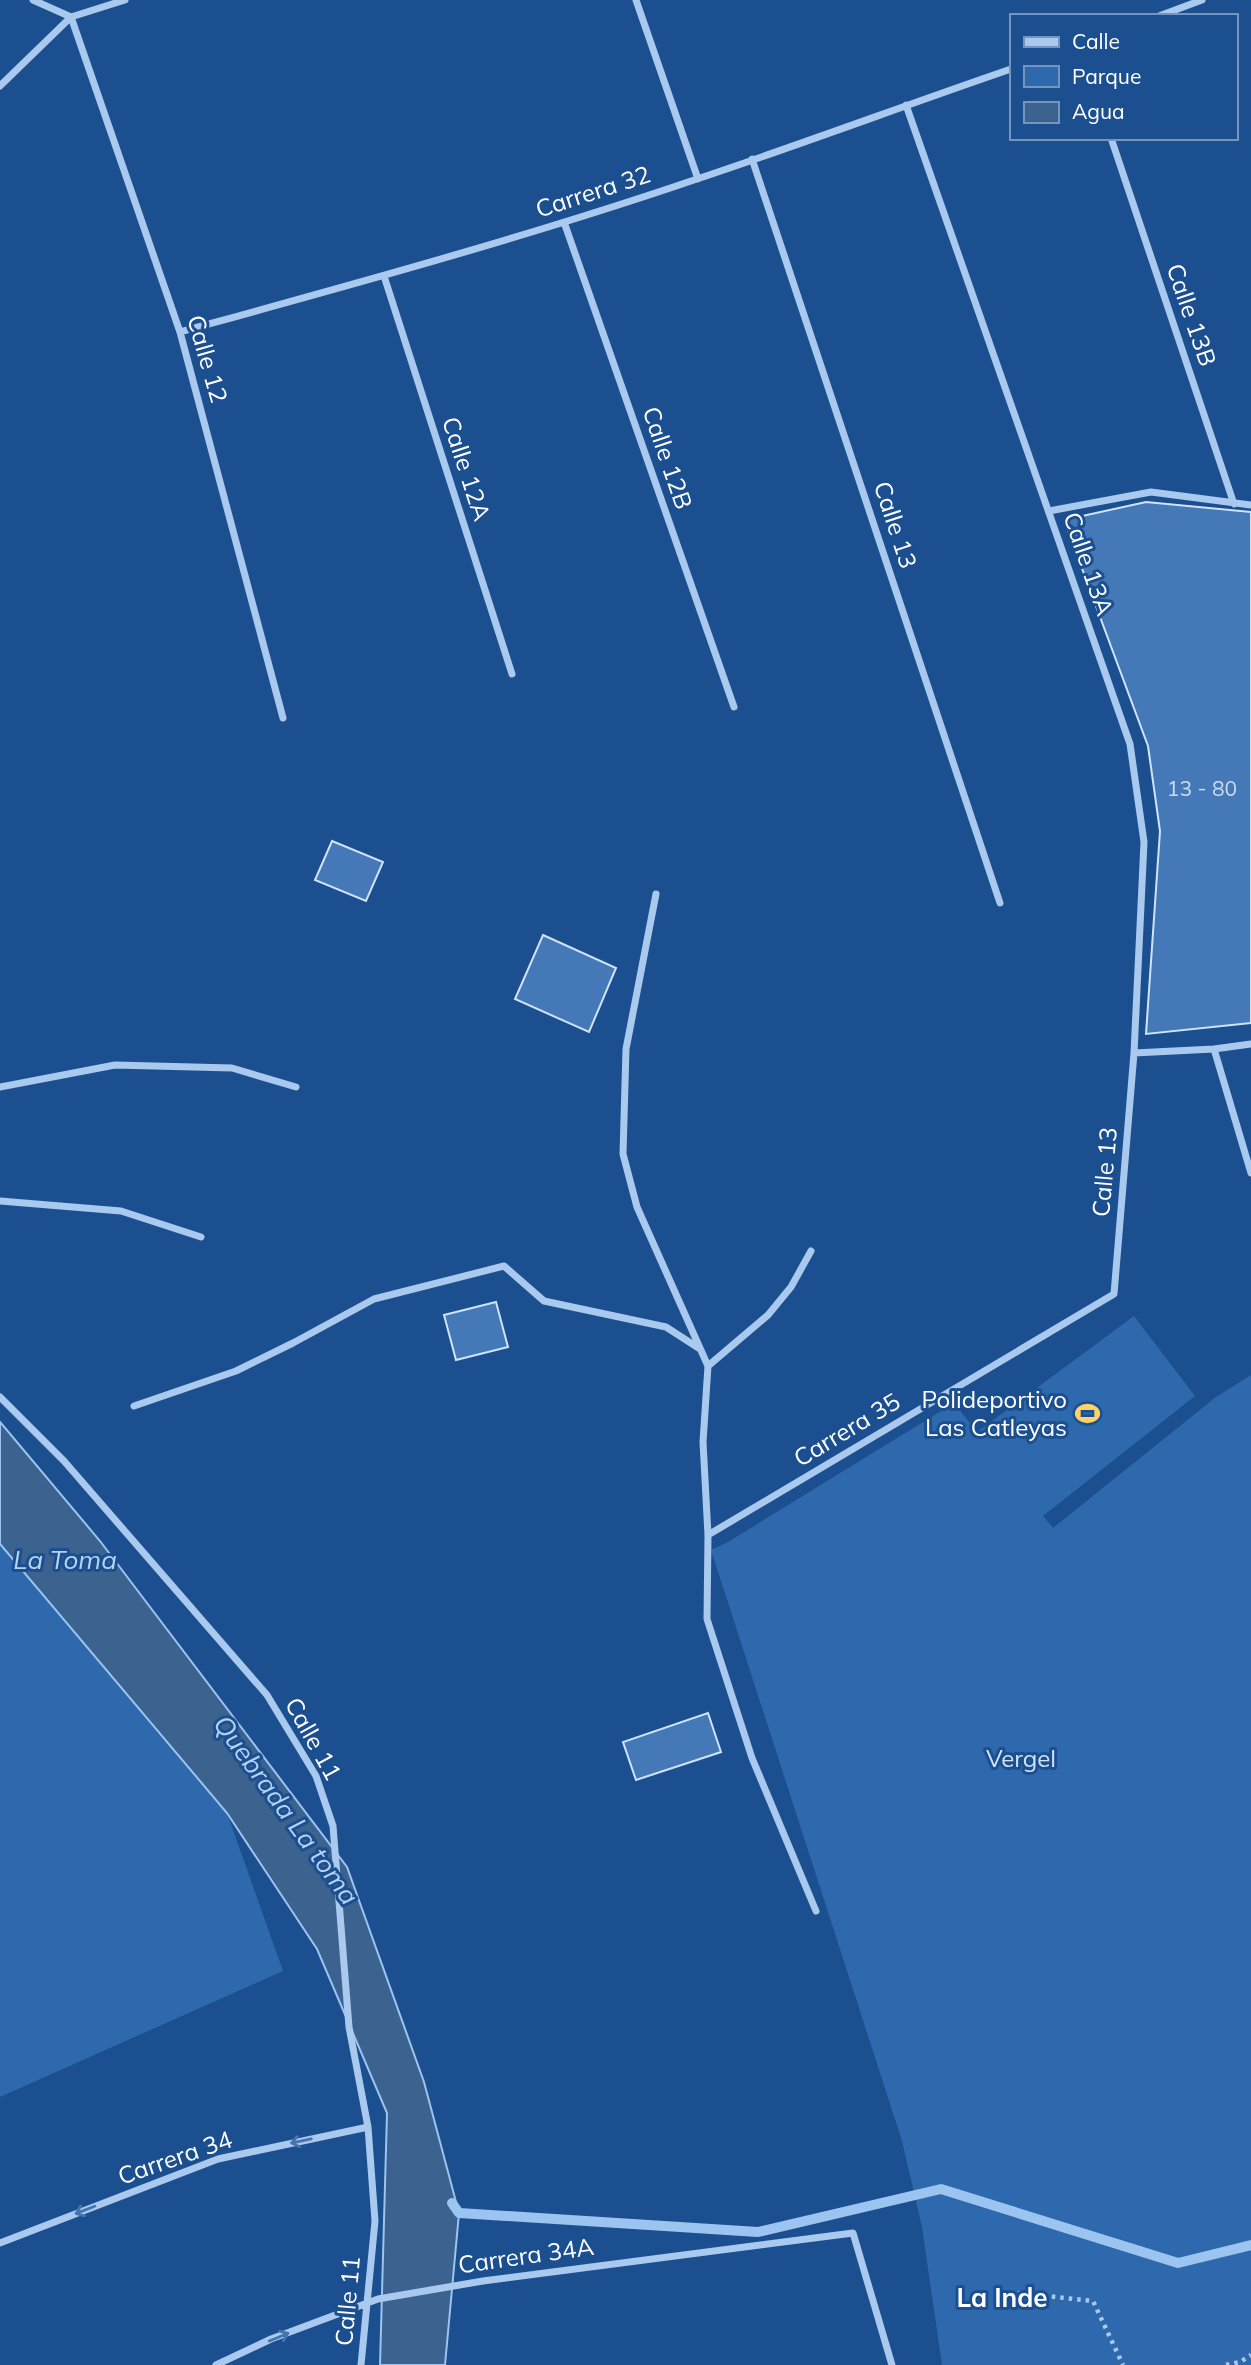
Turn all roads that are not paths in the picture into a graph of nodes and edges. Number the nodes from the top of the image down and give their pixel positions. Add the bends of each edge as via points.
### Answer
1 (33, 0) edge
2 (125, 0) edge
3 (636, 0) edge
4 (1202, 0) edge
5 (105, 3) edge
6 (1164, 14) edge
7 (71, 17) junction
8 (1010, 69) edge
9 (0, 86) edge
10 (906, 105) junction
11 (1112, 140) edge
12 (752, 159) junction
13 (698, 179) junction
14 (564, 222) junction
15 (384, 276) junction
16 (180, 332) junction
17 (1234, 503) junction
18 (1251, 505) edge
19 (1049, 511) junction
20 (512, 674) dead end
21 (734, 707) dead end
22 (284, 718) dead end
23 (656, 894) dead end
24 (1000, 903) dead end
25 (1251, 1044) edge
26 (1214, 1049) junction
27 (1135, 1053) junction
28 (0, 1087) edge
29 (296, 1087) dead end
30 (1251, 1172) edge
31 (0, 1201) edge
32 (201, 1237) dead end
33 (811, 1251) dead end
34 (1114, 1294) joint
35 (701, 1349) junction
36 (708, 1366) junction
37 (0, 1397) edge
38 (134, 1406) dead end
39 (708, 1535) junction
40 (816, 1911) dead end
41 (368, 2127) junction
42 (0, 2243) edge
43 (366, 2303) junction
44 (216, 2365) edge
45 (361, 2365) edge
46 (892, 2365) edge

1 - 7 street
2 - 5 street
3 - 13 street
4 - 6 street
5 - 7 street
7 - 9 street
7 - 16 street, Calle 12
8 - 10 street, Carrera 32
10 - 12 street, Carrera 32
10 - 19 street, Calle 13A
11 - 17 street, Calle 13B
12 - 13 street, Carrera 32
12 - 24 street, Calle 13
13 - 14 street, Carrera 32
14 - 15 street, Carrera 32
14 - 21 street, Calle 12B
15 - 16 street, Carrera 32
15 - 20 street, Calle 12A
16 - 22 street, Calle 12
17 - 18 street
17 - 19 street via 1151,492
19 - 27 street, Calle 13A via 1130,744 1144,842
23 - 35 street via 626,1049 623,1154 637,1207
25 - 26 street
26 - 27 street
26 - 30 street
27 - 34 street, Calle 13
28 - 29 street via 115,1065 232,1068
31 - 32 street via 121,1211
33 - 36 street via 792,1287 768,1315
34 - 39 street, Carrera 35
35 - 36 street
35 - 38 street via 666,1327 544,1301 503,1266 374,1299 236,1371
36 - 39 street via 703,1443
37 - 41 street, Calle 11 via 64,1461 267,1695 316,1776 333,1826 349,2027
39 - 40 street via 707,1619 752,1758
41 -> 42 street, Carrera 34 via 218,2159
41 - 43 street, Calle 11 via 375,2221
44 -> 43 street, Carrera 34A
43 - 45 street, Calle 11
43 - 46 street, Carrera 34A via 483,2281 853,2233

